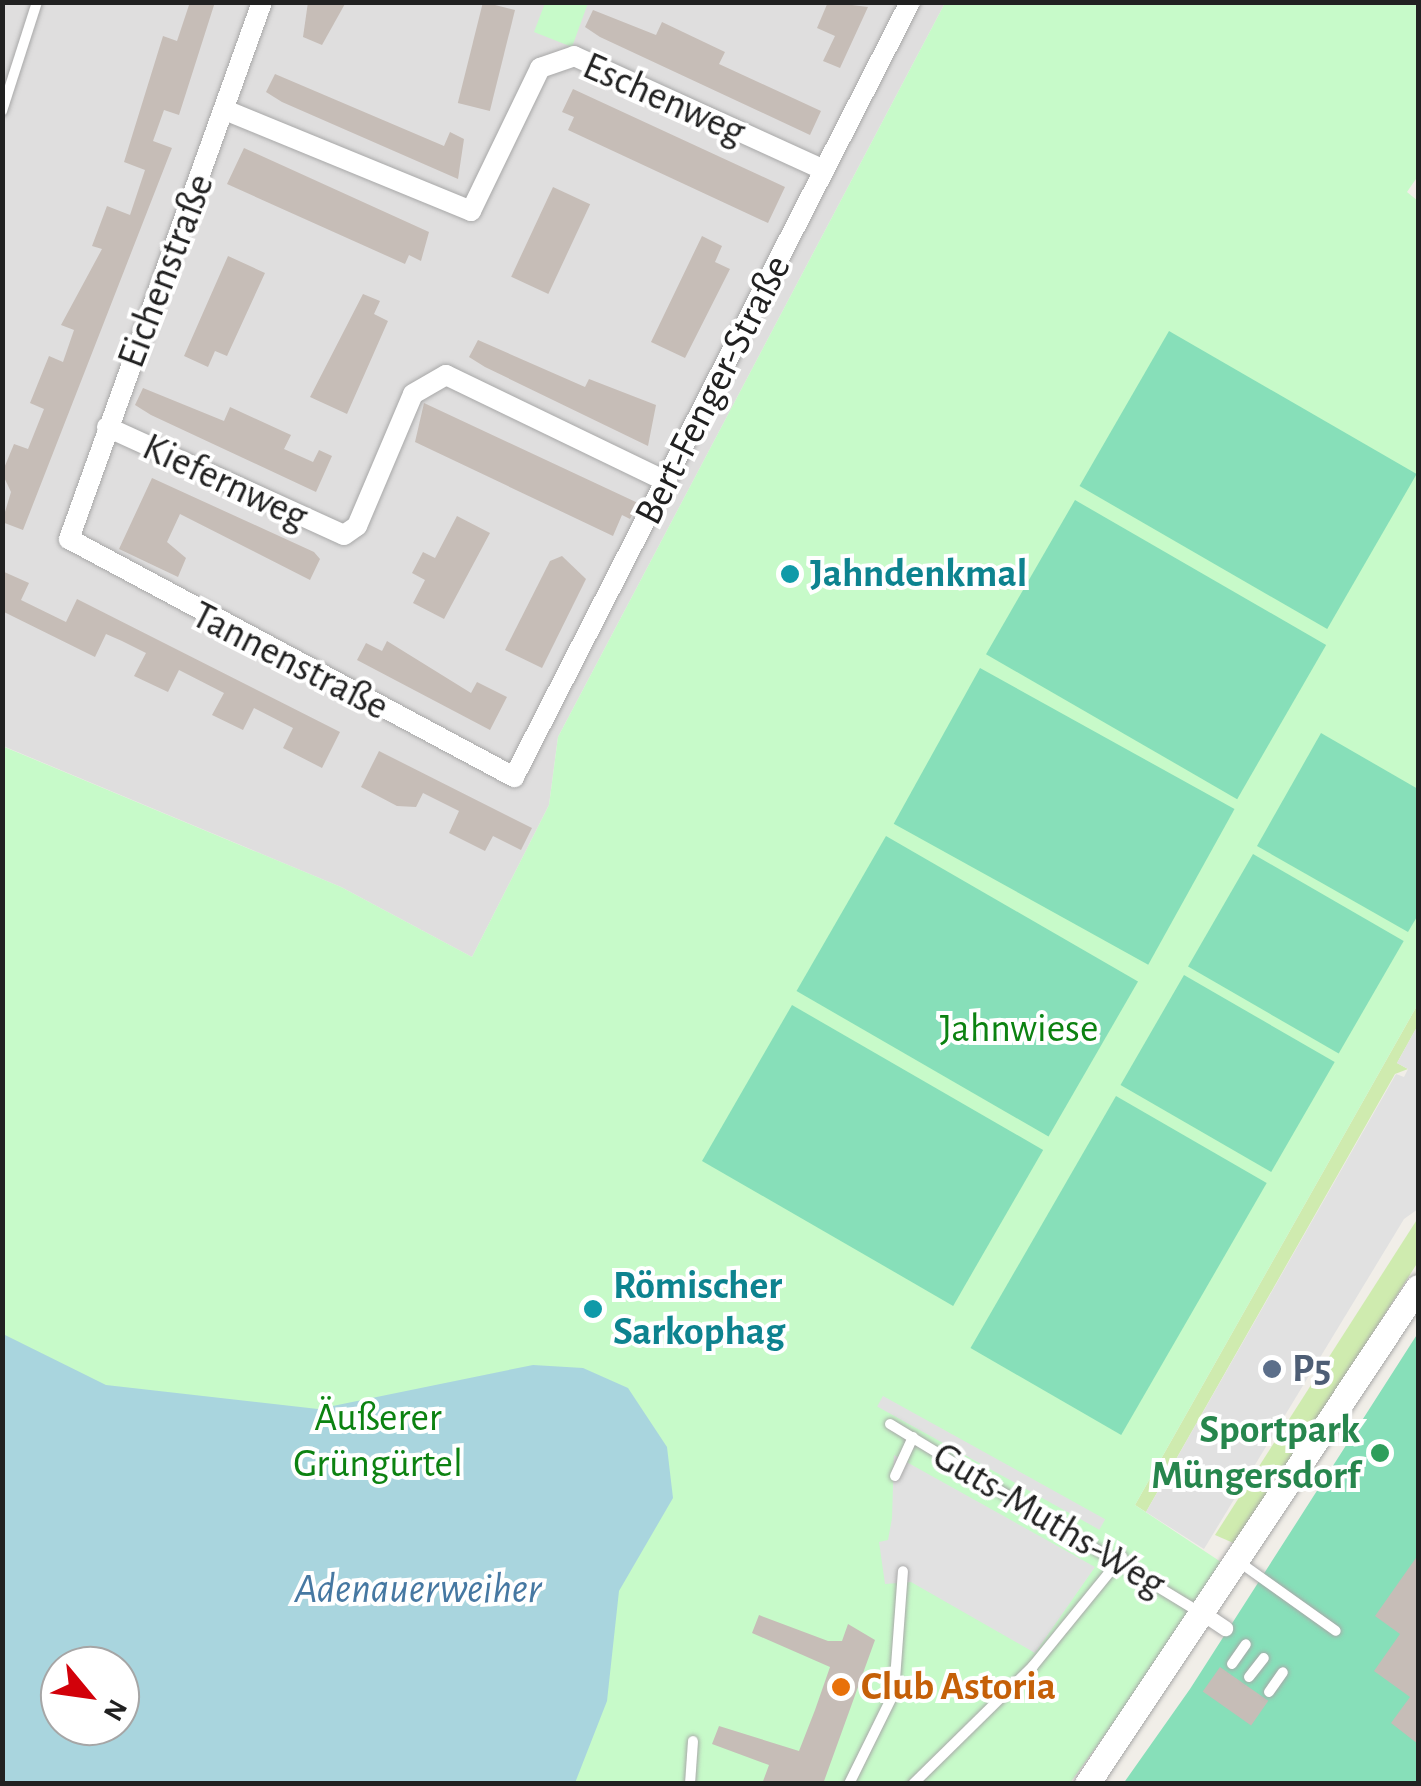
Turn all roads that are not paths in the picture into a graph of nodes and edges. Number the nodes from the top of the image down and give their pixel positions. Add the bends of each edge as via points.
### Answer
1 (37, 2) edge
2 (262, 2) edge
3 (910, 2) edge
4 (225, 110) junction
5 (2, 111) edge
6 (824, 170) junction
7 (107, 427) junction
8 (667, 482) junction
9 (69, 539) joint
10 (514, 777) joint
11 (1418, 1287) edge
12 (890, 1424) dead end
13 (913, 1437) junction
14 (895, 1476) dead end
15 (1122, 1557) junction
16 (1242, 1564) junction
17 (903, 1571) dead end
18 (1216, 1622) junction
19 (1336, 1631) dead end
20 (1246, 1644) dead end
21 (1264, 1658) dead end
22 (1232, 1664) dead end
23 (1283, 1672) dead end
24 (1249, 1677) dead end
25 (1269, 1692) dead end
26 (693, 1741) dead end
27 (690, 1784) edge
28 (848, 1784) edge
29 (913, 1784) edge
30 (1087, 1784) edge

1 - 5 lane
2 - 4 street, Eichenstraße
3 - 6 street, Bert-Fenger-Straße
4 - 6 street, Eschenweg via 471,211 540,68 562,56
4 - 7 street, Eichenstraße
6 - 8 street, Bert-Fenger-Straße
7 - 8 street, Kiefernweg via 344,535 357,526 413,394 430,376 446,375
7 - 9 street, Eichenstraße
8 - 10 street, Bert-Fenger-Straße
9 - 10 street, Tannenstraße
11 - 16 street
12 - 13 lane, Guts-Muths-Weg
13 - 14 lane
13 - 15 lane, Guts-Muths-Weg
15 - 18 lane, Guts-Muths-Weg
15 - 29 lane via 1089,1589 1033,1666
16 - 18 street
16 - 19 lane
17 - 28 lane via 894,1693
18 - 30 street
20 - 22 lane
21 - 24 lane
23 - 25 lane
26 - 27 lane

